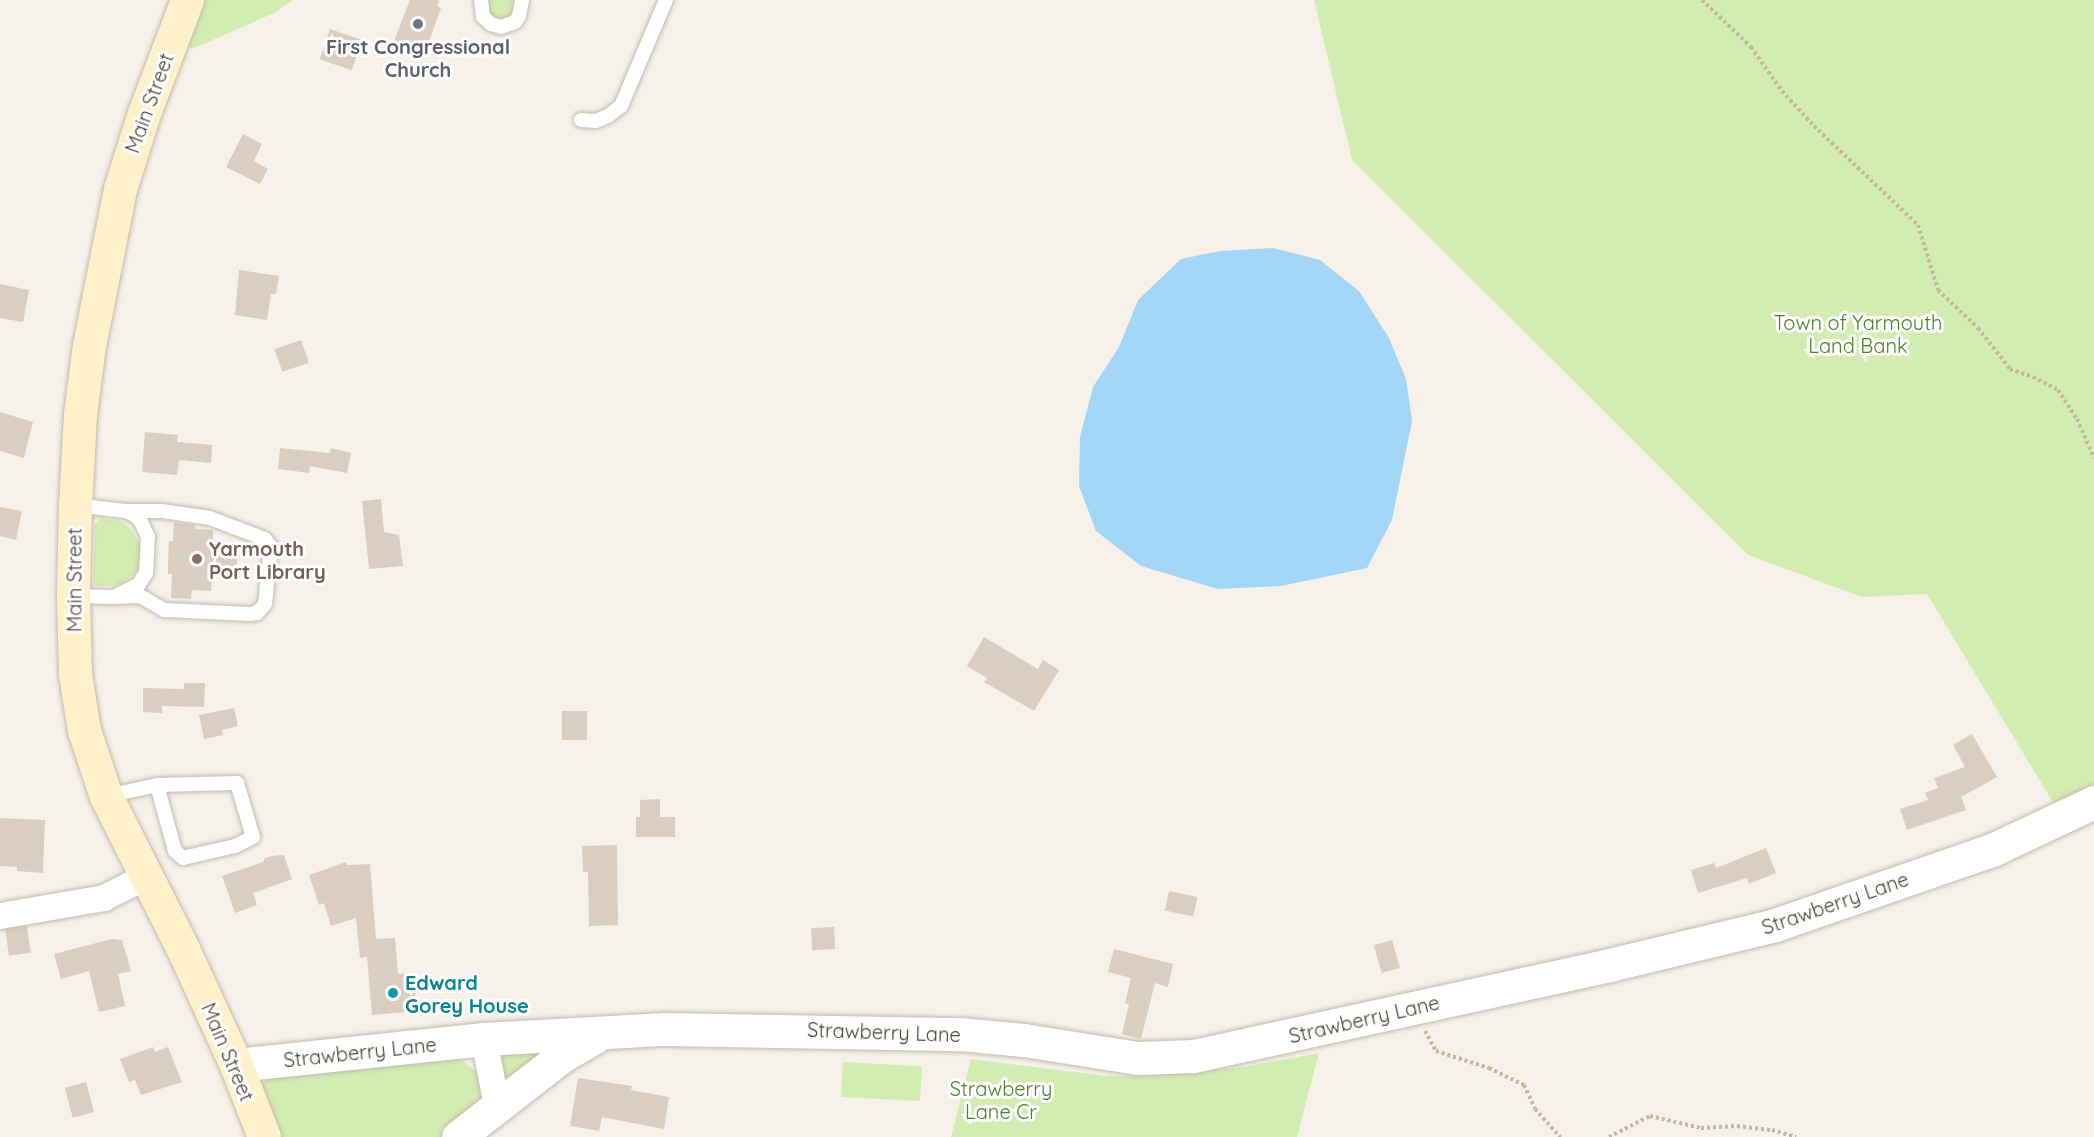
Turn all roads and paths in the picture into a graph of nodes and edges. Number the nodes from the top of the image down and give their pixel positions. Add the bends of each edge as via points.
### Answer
1 (187, 0) edge
2 (481, 0) edge
3 (522, 0) edge
4 (666, 0) edge
5 (1702, 0) edge
6 (581, 120) dead end
7 (2094, 458) edge
8 (75, 505) junction
9 (126, 511) junction
10 (73, 596) junction
11 (114, 597) junction
12 (157, 785) junction
13 (106, 796) junction
14 (2094, 802) edge
15 (146, 877) junction
16 (0, 916) edge
17 (1419, 1007) junction
18 (605, 1033) junction
19 (484, 1039) junction
20 (236, 1065) junction
21 (497, 1106) junction
22 (264, 1137) edge
23 (458, 1137) edge
24 (1560, 1137) edge
25 (1609, 1137) edge
26 (1796, 1137) edge

1 - 8 main road, Main Street via 132,148 111,228 80,414
2 - 3 lane via 483,17 501,27 519,16
4 - 6 lane via 621,106 596,121
5 - 7 path via 1751,47 1782,91 1814,126 1918,225 1938,290 1978,328 2010,369 2058,390 2077,419
8 - 9 lane
8 - 10 main road, Main Street
9 - 11 lane via 141,522 148,537 146,573 139,584
9 - 11 lane via 210,518 265,539 271,547 265,604 257,613 250,614 164,610 140,596
10 - 11 lane
10 - 13 main road, Main Street via 79,707
12 - 12 lane via 175,851 183,858 236,846 253,837 237,783
12 - 13 lane
13 - 15 main road, Main Street
14 - 17 street, Strawberry Lane via 1992,850 1775,925
15 - 16 street via 104,898
15 - 20 main road, Main Street
17 - 18 street, Strawberry Lane via 1215,1053 1156,1059 960,1034 778,1029
17 - 24 path via 1426,1037 1436,1051 1489,1068 1524,1085 1535,1109
18 - 19 street, Strawberry Lane
18 - 21 street, Strawberry Lane via 569,1050
19 - 20 street, Strawberry Lane
19 - 21 street
20 - 22 main road, Main Street
21 - 23 street, Strawberry Lane
25 - 26 path via 1650,1116 1701,1128 1737,1126

